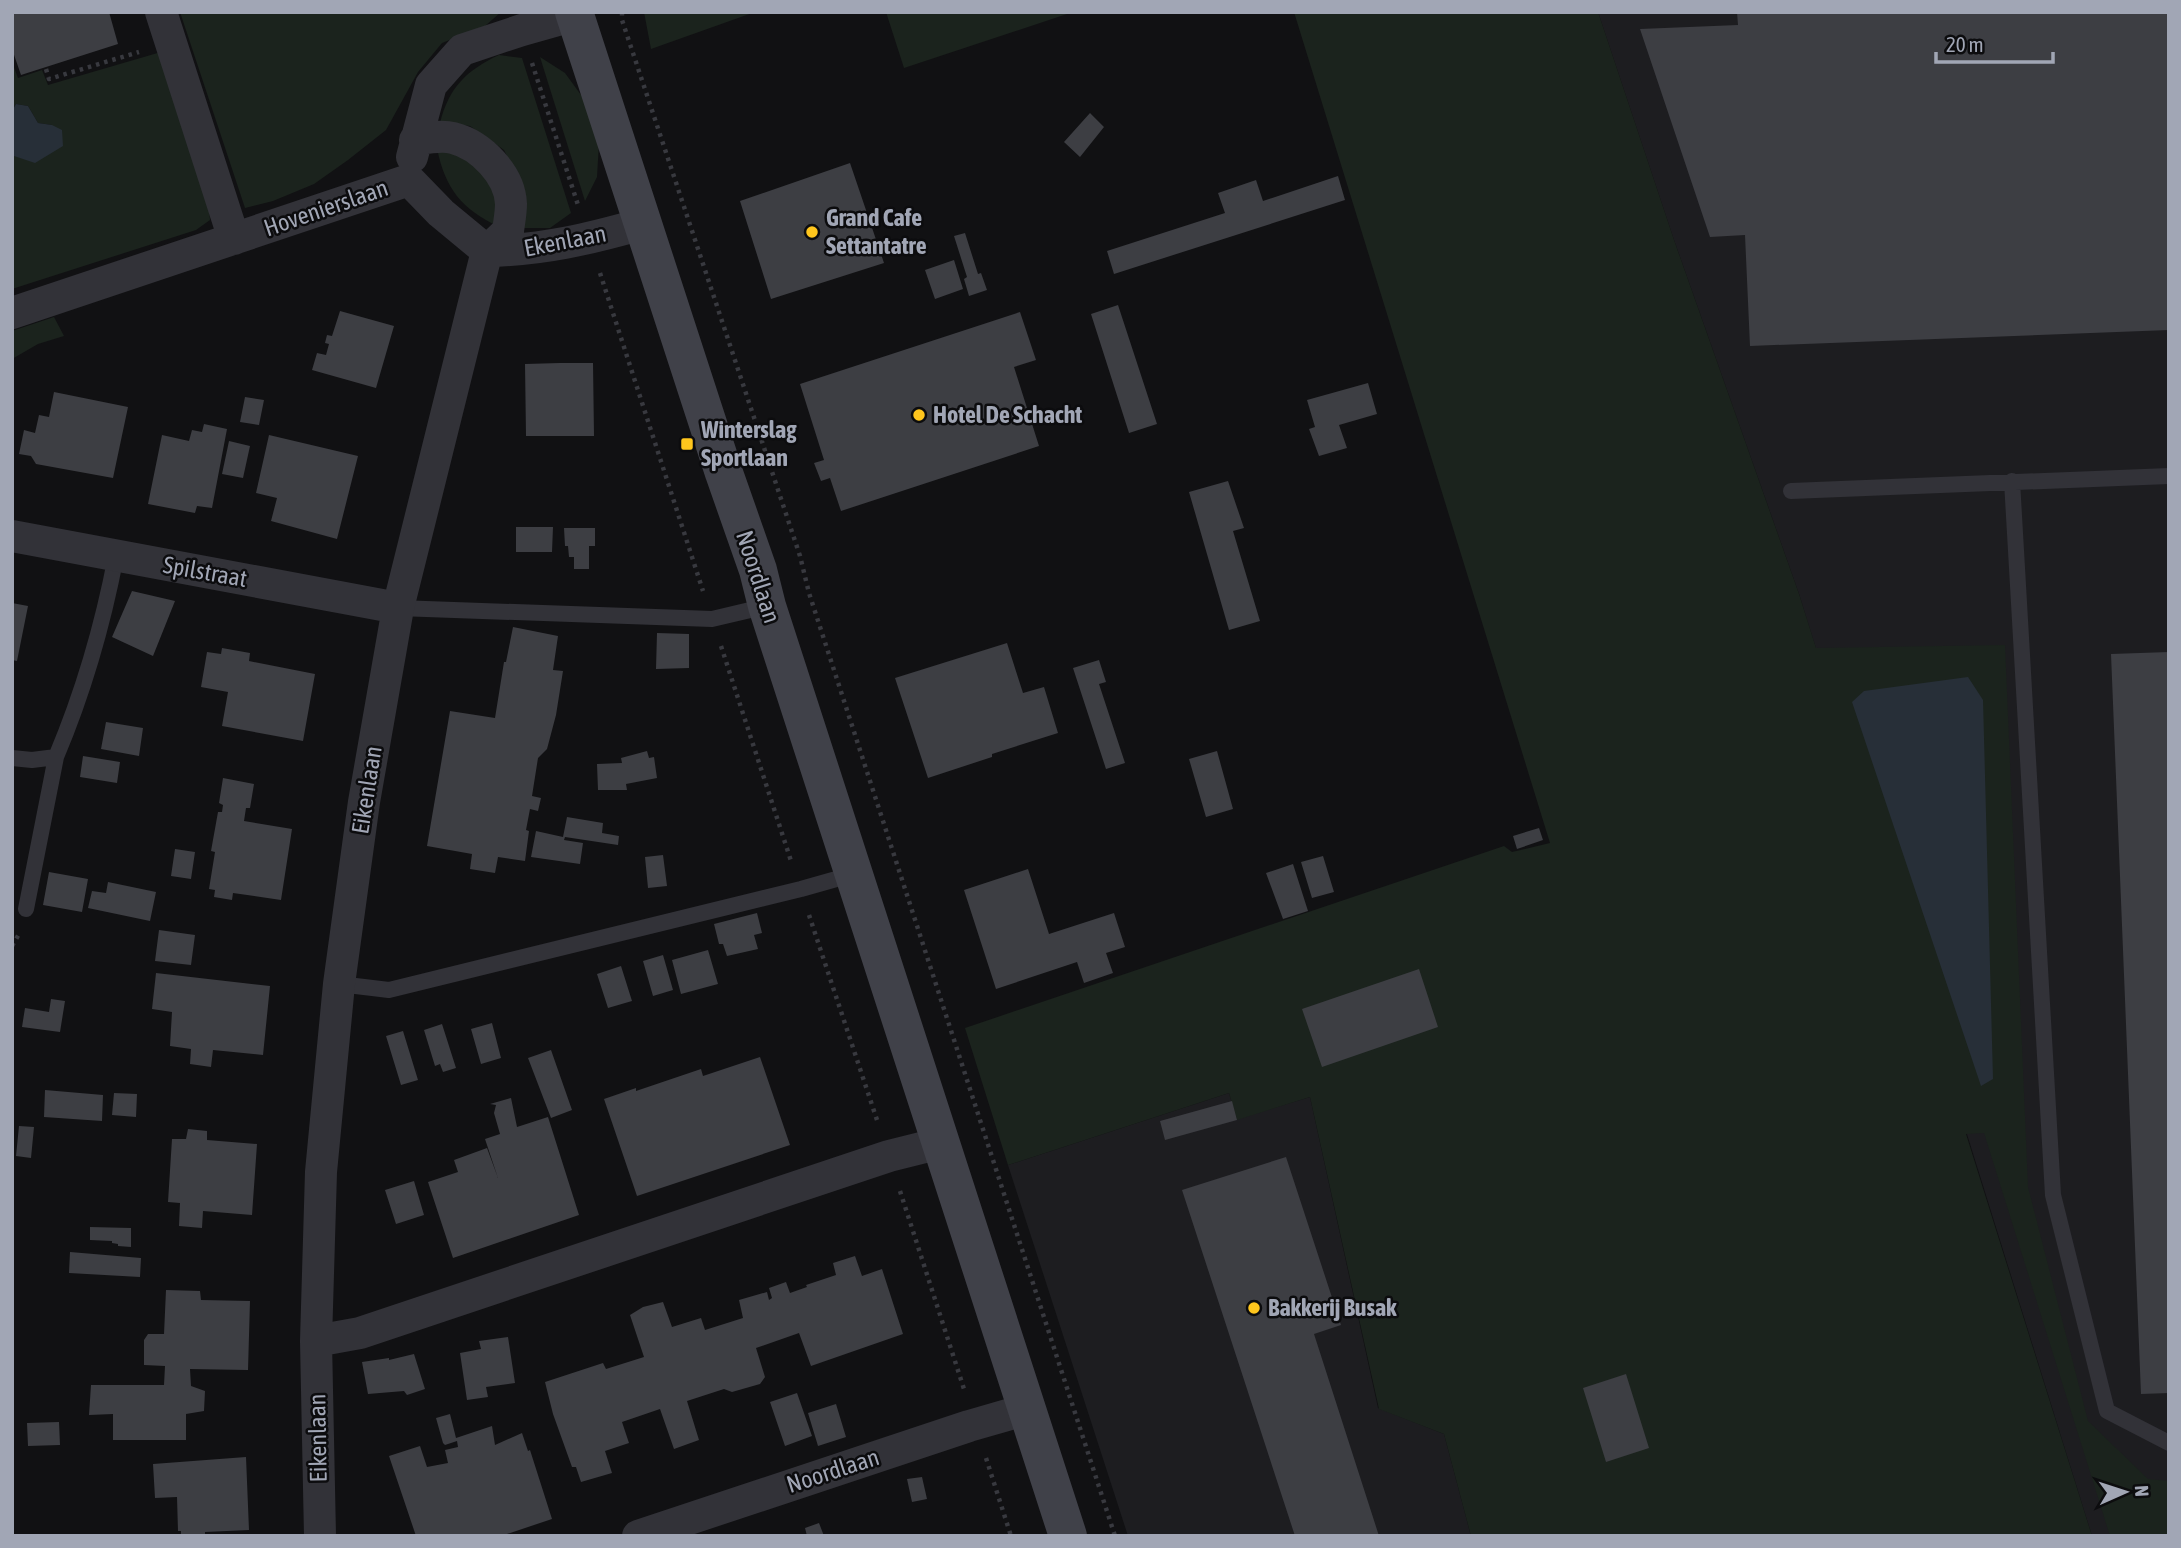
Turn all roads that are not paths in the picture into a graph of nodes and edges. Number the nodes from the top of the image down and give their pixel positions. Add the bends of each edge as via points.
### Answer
1 (161, 12) edge
2 (575, 14) edge
3 (415, 140) junction
4 (409, 180) junction
5 (642, 224) junction
6 (234, 239) junction
7 (487, 251) junction
8 (12, 313) edge
9 (2169, 476) edge
10 (2012, 481) junction
11 (1791, 491) dead end
12 (12, 536) edge
13 (116, 556) junction
14 (767, 606) junction
15 (398, 608) junction
16 (56, 757) junction
17 (12, 758) edge
18 (854, 874) junction
19 (26, 909) dead end
20 (339, 984) junction
21 (941, 1143) junction
22 (316, 1341) junction
23 (1028, 1409) junction
24 (2169, 1443) edge
25 (320, 1536) edge
26 (638, 1536) edge
27 (1068, 1536) edge

1 - 6 street, Hovenierslaan
2 - 3 street, Hovenierslaan via 462,50 431,85
2 - 5 street, Noordlaan
3 - 4 street, Hovenierslaan
3 - 7 street, Eikenlaan via 452,138 471,146 499,170 511,202 508,231
4 - 6 street, Hovenierslaan
4 - 7 street
5 - 7 street, Ekenlaan via 527,250
5 - 14 street, Noordlaan
6 - 8 street, Hovenierslaan
7 - 15 street, Eikenlaan
9 - 10 lane
10 - 11 lane
10 - 24 lane via 2053,1195 2107,1411
12 - 13 street, Spilstraat
13 - 15 street, Spilstraat
13 - 16 lane via 73,717
14 - 15 lane via 712,619
14 - 18 street, Noordlaan
15 - 20 street, Eikenlaan via 364,802
16 - 17 lane
16 - 19 lane
18 - 20 lane via 389,990
18 - 21 street, Noordlaan
20 - 22 street, Eikenlaan via 321,1172
21 - 22 street via 889,1156 360,1334
21 - 23 street, Noordlaan
22 - 25 street, Eikenlaan
23 - 26 street, Noordlaan
23 - 27 street, Noordlaan

